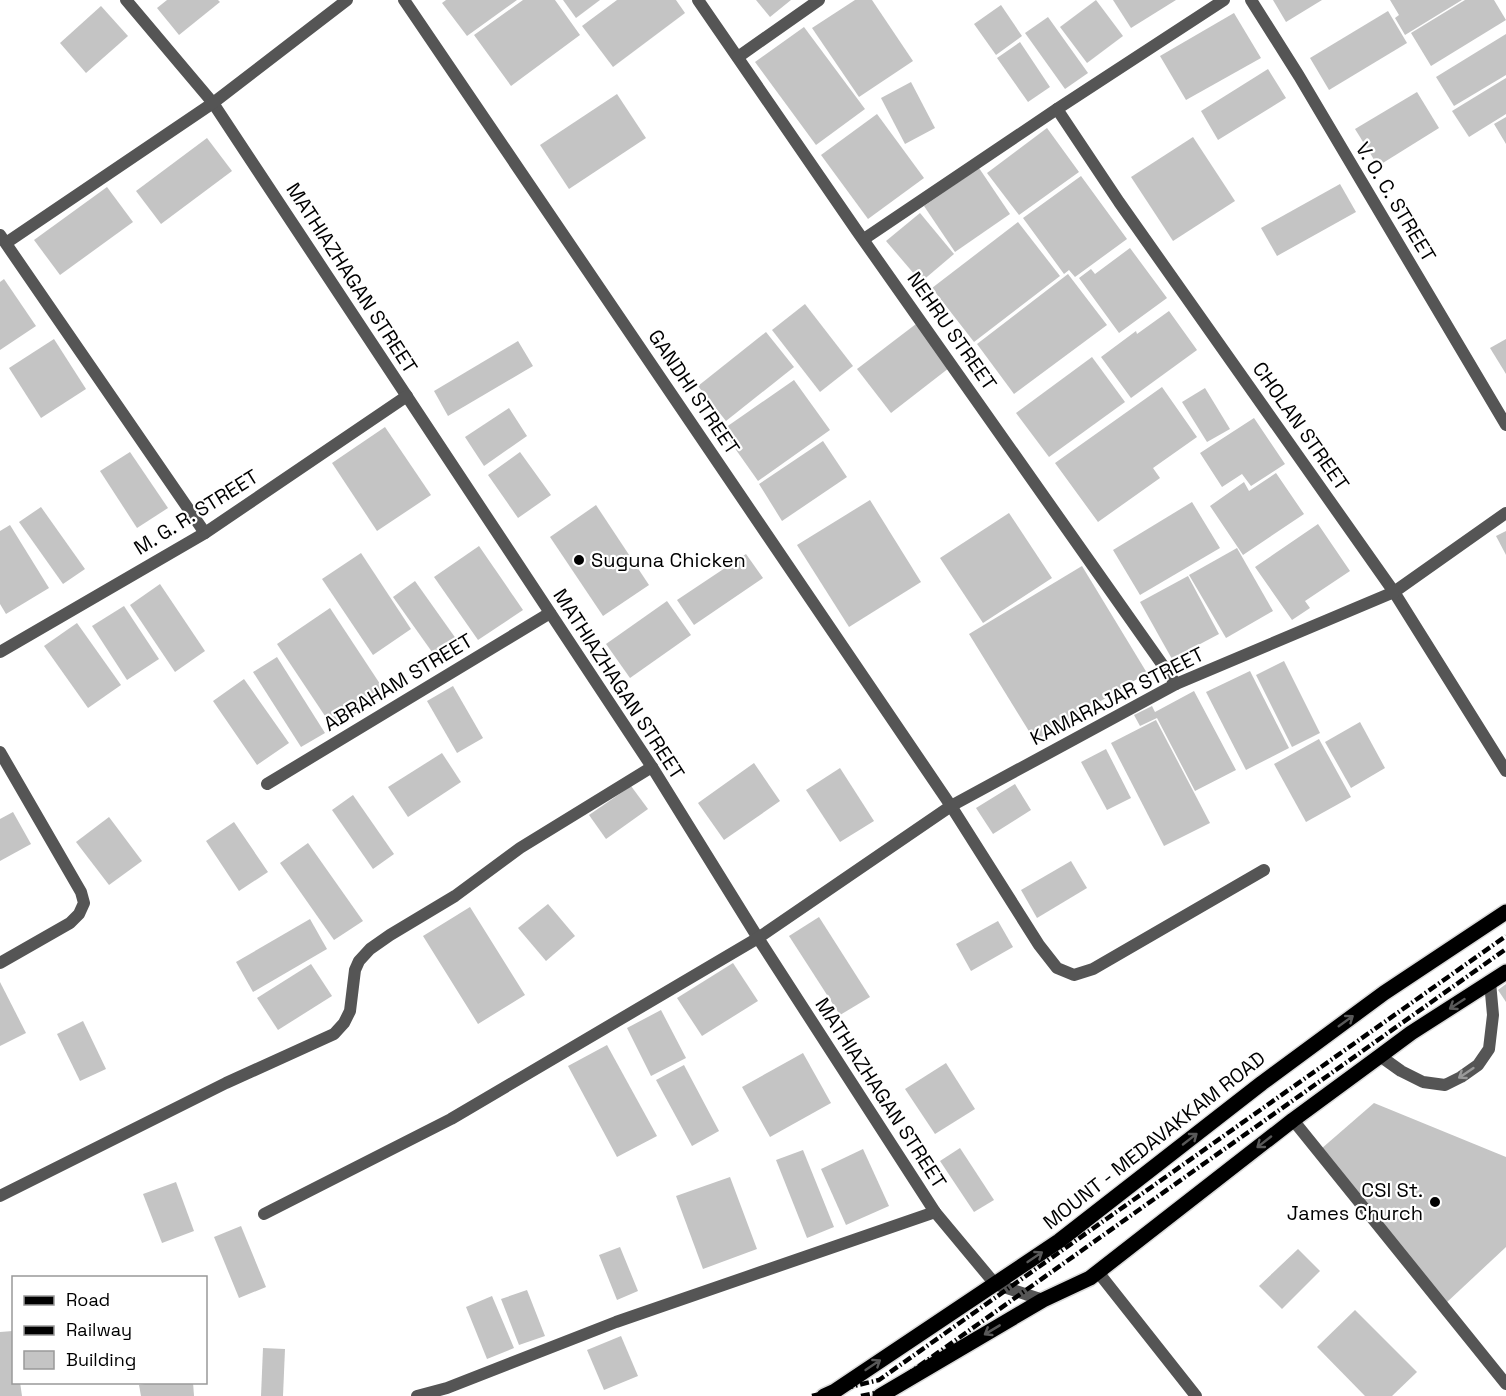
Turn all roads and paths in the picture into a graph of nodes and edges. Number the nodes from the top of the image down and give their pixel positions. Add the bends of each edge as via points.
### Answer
1 (126, 0) edge
2 (347, 0) edge
3 (404, 0) edge
4 (698, 0) edge
5 (819, 0) edge
6 (1224, 0) edge
7 (1251, 0) edge
8 (738, 57) junction
9 (213, 103) junction
10 (1058, 109) junction
11 (3, 239) edge
12 (864, 239) junction
13 (407, 396) junction
14 (1506, 425) edge
15 (1506, 513) edge
16 (205, 533) junction
17 (1394, 592) junction
18 (550, 613) junction
19 (0, 652) edge
20 (1176, 684) junction
21 (0, 752) edge
22 (652, 768) junction
23 (1506, 771) edge
24 (267, 784) dead end
25 (951, 806) junction
26 (1264, 870) dead end
27 (1506, 912) edge
28 (758, 938) junction
29 (0, 963) edge
30 (1506, 972) edge
31 (1490, 982) junction
32 (1380, 1056) junction
33 (1293, 1120) junction
34 (0, 1196) edge
35 (935, 1212) junction
36 (264, 1214) dead end
37 (1098, 1272) junction
38 (995, 1284) junction
39 (1042, 1300) junction
40 (1506, 1384) edge
41 (417, 1396) edge
42 (824, 1396) edge
43 (880, 1396) edge
44 (1196, 1396) edge

1 - 9 street, MATHIAZHAGAN STREET
2 - 9 street
3 - 25 street, GANDHI STREET
4 - 8 street, NEHRU STREET
5 - 8 street
6 - 10 street
7 - 14 street, V. O. C. STREET
8 - 12 street, NEHRU STREET
9 - 11 street
9 - 13 street, MATHIAZHAGAN STREET
10 - 12 street
10 - 17 street, CHOLAN STREET via 1119,202
11 - 16 street
12 - 20 street, NEHRU STREET
13 - 16 street, M. G. R. STREET
13 - 18 street, MATHIAZHAGAN STREET
15 - 17 street, KAMARAJAR STREET
16 - 19 street, M. G. R. STREET
17 - 20 street, KAMARAJAR STREET
17 - 23 street, CHOLAN STREET
18 - 22 street, MATHIAZHAGAN STREET
18 - 24 street, ABRAHAM STREET
20 - 25 street, KAMARAJAR STREET
21 - 29 street via 84,903 80,914 70,923
22 - 28 street, MATHIAZHAGAN STREET
22 - 34 street via 520,848 455,896 370,949 355,970 351,1011 334,1034 226,1083
25 - 26 street, GANDHI STREET via 1040,945 1057,968 1074,975 1092,969
25 - 28 street, KAMARAJAR STREET
38 -> 27 main road, MOUNT - MEDAVAKKAM ROAD via 1059,1241 1383,993
28 - 35 street, MATHIAZHAGAN STREET
28 - 36 street, KAMARAJAR STREET via 451,1119
30 - 31 main road
31 -> 32 main road
31 -> 32 street via 1493,1015 1489,1049 1478,1065 1461,1077 1444,1085 1423,1082
32 - 33 main road
33 -> 37 main road
33 - 40 street
35 - 38 street, MATHIAZHAGAN STREET
35 - 41 street
37 - 39 main road
37 - 44 street
38 - 39 street
42 -> 38 main road, MOUNT - MEDAVAKKAM ROAD
39 -> 43 main road

